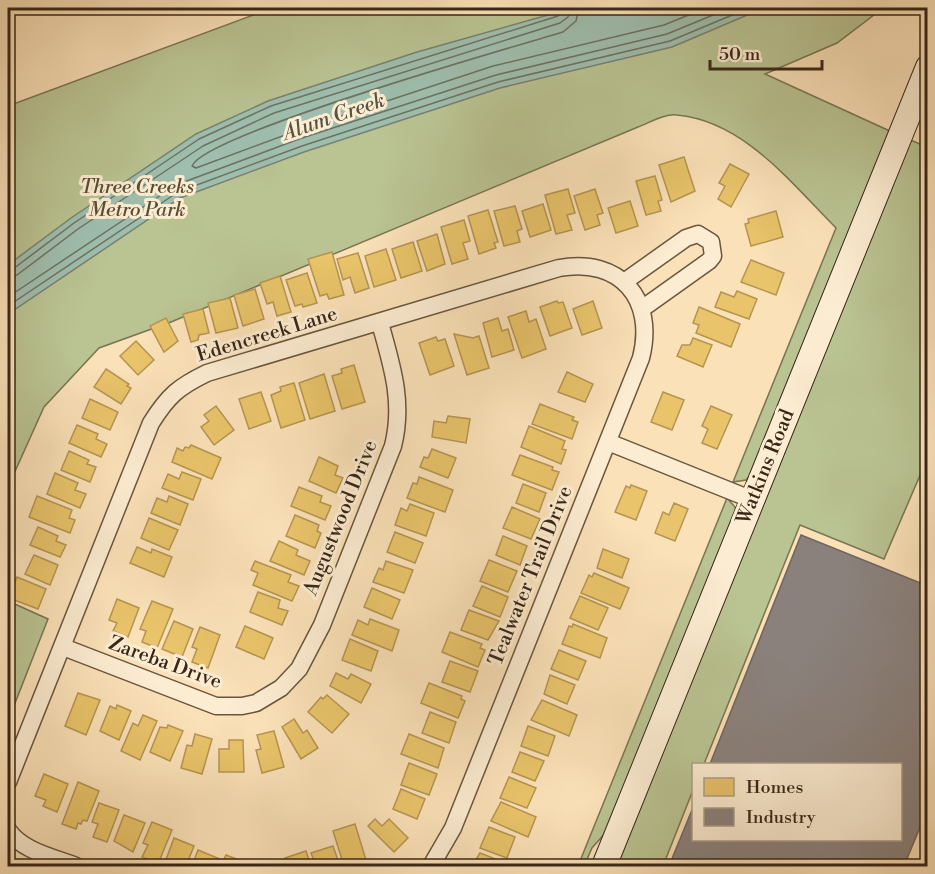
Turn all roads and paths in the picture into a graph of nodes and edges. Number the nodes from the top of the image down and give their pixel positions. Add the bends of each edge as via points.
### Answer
1 (927, 67) edge
2 (624, 282) junction
3 (640, 302) junction
4 (380, 323) junction
5 (608, 442) junction
6 (753, 500) junction
7 (63, 647) junction
8 (256, 703) joint
9 (8, 782) edge
10 (8, 830) edge
11 (76, 867) edge
12 (431, 867) edge
13 (604, 867) edge

1 - 6 street, Watkins Road
2 - 3 street, Edencreek Lane
2 - 3 street via 686,238 698,234 711,242 713,256 709,261
2 - 4 street, Edencreek Lane via 596,268 577,265
3 - 5 street, Tealwater Trail Drive via 646,323 644,349
4 - 7 street, Edencreek Lane via 207,373 167,398 151,423
4 - 8 street, Augustwood Drive via 397,386 398,427 393,446 314,642 299,669 281,688
5 - 6 street
5 - 12 street, Tealwater Trail Drive via 453,828
6 - 13 street, Watkins Road
7 - 8 street, Zareba Drive via 216,706
7 - 9 street, Edencreek Lane
10 - 11 street via 24,846

